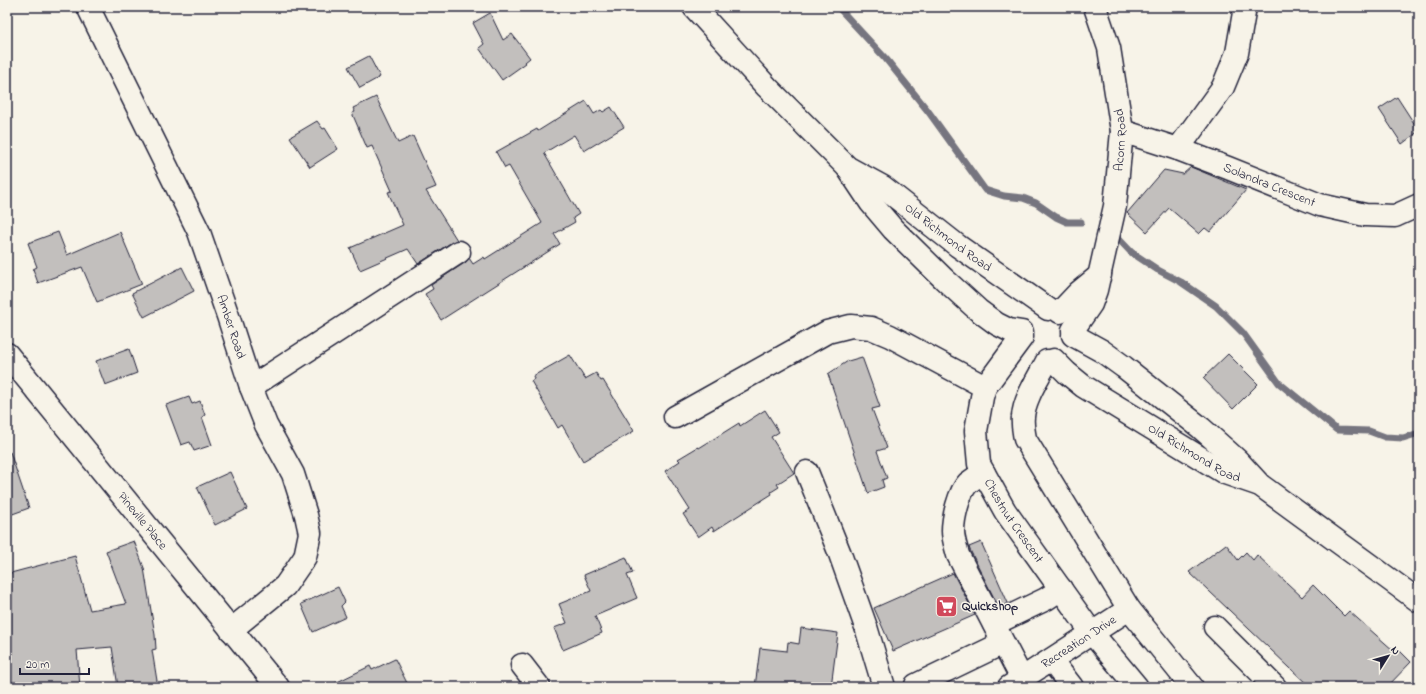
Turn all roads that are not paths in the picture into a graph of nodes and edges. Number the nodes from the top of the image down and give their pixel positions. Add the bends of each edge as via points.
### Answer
1 (88, 7) edge
2 (694, 7) edge
3 (1095, 7) edge
4 (1245, 7) edge
5 (1122, 132) junction
6 (1178, 149) junction
7 (847, 167) junction
8 (1419, 205) edge
9 (459, 252) dead end
10 (1100, 275) junction
11 (1054, 311) junction
12 (1073, 333) junction
13 (1022, 334) junction
14 (7, 354) edge
15 (1050, 360) junction
16 (985, 387) junction
17 (251, 388) junction
18 (675, 417) dead end
19 (807, 472) dead end
20 (984, 473) junction
21 (1260, 485) junction
22 (1061, 589) junction
23 (1419, 601) edge
24 (1129, 608) junction
25 (1214, 627) dead end
26 (231, 630) junction
27 (1092, 633) junction
28 (999, 634) junction
29 (1051, 660) junction
30 (522, 665) dead end
31 (1015, 683) edge
32 (916, 685) dead end
33 (278, 687) edge
34 (539, 687) edge
35 (884, 687) edge
36 (1072, 687) edge
37 (1137, 687) edge
38 (1192, 687) edge
39 (1275, 687) edge

1 - 17 street, Amber Road via 199,232
2 - 7 street, Old Richmond Road via 767,87
3 - 5 street, Acorn Road via 1109,48
4 - 6 street via 1237,53 1223,87
5 - 6 street, Solandra Crescent
5 - 10 street, Acorn Road via 1115,206
6 - 8 street, Solandra Crescent via 1320,205 1365,215 1395,216
7 - 11 street, Old Richmond Road via 883,187 958,246
7 - 13 street, Old Richmond Road via 893,229 944,279 997,324
9 - 17 street
10 - 11 street
10 - 12 street, Acorn Road via 1091,304
11 - 12 street, Old Richmond Road via 1068,320
11 - 13 street via 1039,310 1031,315
12 - 15 street via 1068,351 1062,357
12 - 21 street, Old Richmond Road via 1102,351 1201,428
13 - 15 street, Old Richmond Road via 1026,349 1035,357
13 - 16 street, Chestnut Crescent
14 - 26 street, Pineville Place
15 - 21 street, Old Richmond Road via 1083,386 1225,473
15 - 24 street via 1029,397 1023,415 1025,439
16 - 18 street via 890,336 871,328 851,326 827,332
16 - 20 street, Chestnut Crescent via 976,431 979,464
17 - 26 street, Amber Road via 266,425 292,474 310,533 305,557 285,586
19 - 35 street via 840,554
20 - 22 street, Chestnut Crescent via 1005,511
20 - 28 street via 967,484 962,492 953,532 958,555
21 - 23 street, Old Richmond Road
22 - 27 street, Chestnut Crescent
22 - 28 street
24 - 27 street, Recreation Drive
24 - 38 street
25 - 39 street
26 - 33 street, Pineville Place
27 - 29 street, Recreation Drive
27 - 37 street, Chestnut Crescent
28 - 31 street
28 - 32 street
29 - 31 street, Recreation Drive
29 - 36 street
30 - 34 street

